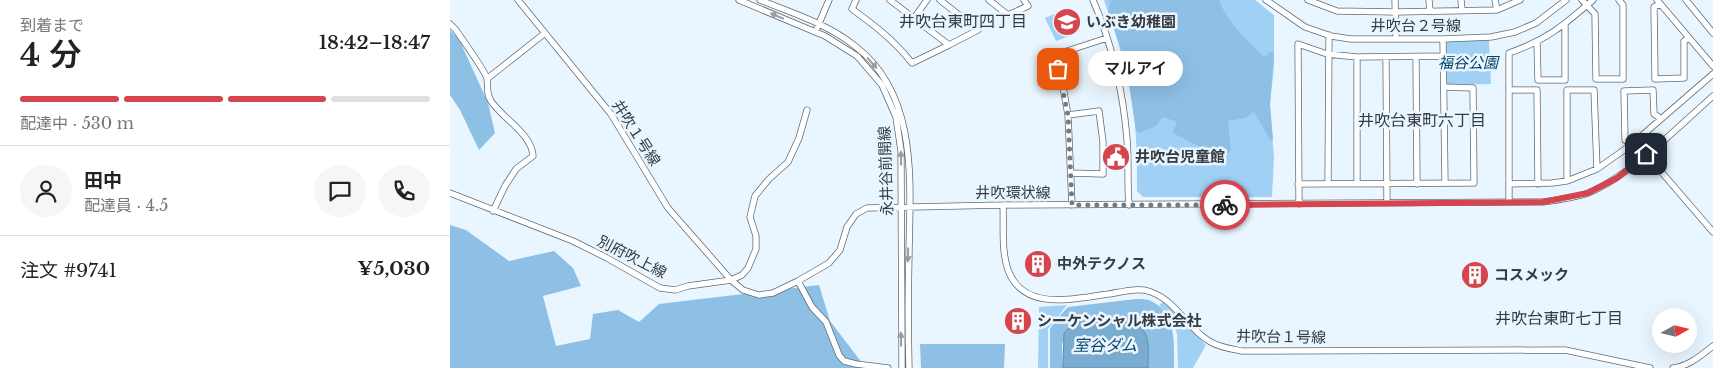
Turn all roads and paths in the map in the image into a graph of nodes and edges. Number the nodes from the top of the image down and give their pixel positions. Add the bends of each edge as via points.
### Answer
1 (518, 0) edge
2 (739, 0) edge
3 (760, 0) edge
4 (829, 0) edge
5 (856, 0) edge
6 (890, 0) edge
7 (927, 0) edge
8 (940, 0) edge
9 (989, 0) edge
10 (1024, 0) edge
11 (1093, 0) edge
12 (1266, 0) edge
13 (1308, 0) edge
14 (1395, 0) edge
15 (1429, 0) edge
16 (1461, 0) edge
17 (1496, 0) edge
18 (1520, 0) edge
19 (1566, 0) edge
20 (1582, 0) edge
21 (1593, 0) edge
22 (1619, 0) edge
23 (1686, 0) edge
24 (1658, 2) edge
25 (1587, 5) junction
26 (1462, 10) junction
27 (1497, 10) junction
28 (1430, 11) junction
29 (1396, 12) junction
30 (914, 18) junction
31 (450, 24) edge
32 (1565, 24) junction
33 (819, 25) junction
34 (816, 32) junction
35 (545, 33) junction
36 (1713, 33) edge
37 (1329, 35) junction
38 (1107, 38) junction
39 (1396, 38) junction
40 (1689, 38) junction
41 (1443, 39) junction
42 (1537, 42) junction
43 (949, 45) junction
44 (1327, 54) junction
45 (1443, 56) junction
46 (1357, 57) junction
47 (1386, 57) junction
48 (1416, 57) junction
49 (1713, 66) edge
50 (1713, 74) edge
51 (488, 78) junction
52 (1444, 87) junction
53 (1509, 90) junction
54 (1713, 96) edge
55 (807, 110) dead end
56 (1068, 115) junction
57 (1660, 118) junction
58 (1631, 145) junction
59 (1646, 154) junction
60 (1597, 169) junction
61 (1071, 173) junction
62 (1567, 181) junction
63 (1445, 183) junction
64 (1298, 184) junction
65 (1328, 184) junction
66 (1357, 184) junction
67 (1386, 184) junction
68 (1416, 184) junction
69 (1509, 184) junction
70 (1538, 184) junction
71 (450, 193) edge
72 (1508, 202) junction
73 (1386, 203) junction
74 (1299, 204) junction
75 (1004, 205) junction
76 (1072, 205) junction
77 (1129, 205) junction
78 (900, 207) junction
79 (909, 207) junction
80 (493, 211) junction
81 (1713, 232) edge
82 (731, 280) junction
83 (798, 280) junction
84 (904, 311) junction
85 (1713, 346) edge
86 (888, 368) edge
87 (902, 368) edge
88 (909, 368) edge
89 (1650, 368) edge
90 (1673, 368) edge

1 - 35 street, 井吹１号線
34 -> 2 street, 永井谷前開線
3 - 33 street, 永井谷前開線
4 - 33 street
5 - 43 street via 852,9 900,47 912,63
6 - 30 street
7 - 30 street
8 - 43 street via 978,30
9 - 10 street via 1008,15 1028,6
11 - 38 street
12 - 37 street, 井吹台２号線 via 1305,27
13 - 29 street via 1337,11
14 - 29 street
15 - 28 street
16 - 26 street
17 - 27 street
18 - 27 street
19 - 41 street, 井吹台２号線 via 1536,23 1515,32 1491,37
20 - 25 street
21 - 25 street
22 - 25 street via 1623,5 1623,79 1596,79 1595,14
23 - 36 street
24 - 40 street
24 - 40 street via 1654,7 1655,79 1684,78 1684,41
25 - 32 street
26 - 27 street
26 - 28 street
28 - 29 street
29 - 39 street
30 - 43 street
31 - 51 street
32 - 42 street
32 - 42 street via 1566,80 1538,80
33 - 34 street
33 -> 79 street, 永井谷前開線 via 856,46 887,82 899,107 907,138
78 -> 34 street, 永井谷前開線 via 901,151 896,117 882,85 857,56
35 - 51 street
35 - 82 street, 井吹１号線 via 611,114 668,208
37 - 39 street, 井吹台２号線 via 1351,39
37 - 44 street
38 - 56 street via 1055,57
38 - 77 street via 1122,100
39 - 41 street, 井吹台２号線
40 - 49 street
41 - 45 street
42 - 53 street via 1509,53
44 - 46 street
44 - 64 street via 1298,44
44 - 65 street
45 - 48 street
45 - 52 street
46 - 47 street
46 - 66 street
47 - 48 street
47 - 67 street
48 - 68 street
50 - 57 street
51 - 80 street via 486,89 491,100 528,139 533,150 533,156 512,175
52 - 63 street
52 - 63 street via 1473,88 1474,183
53 - 69 street
53 - 70 street via 1537,90
54 - 59 street, 井吹環状線
55 - 82 street via 788,162 755,196 750,217 756,249 748,268
56 - 61 street
56 - 61 street via 1099,111 1103,142 1103,174
57 - 58 street
57 - 58 street via 1654,114 1653,90 1624,91 1625,140
58 - 60 street
59 - 72 street, 井吹環状線 via 1617,178 1588,193 1543,202
59 - 81 street
60 - 62 street
60 - 62 street via 1594,90 1567,90
61 - 76 street
62 - 70 street
63 - 68 street
64 - 65 street
64 - 74 street
65 - 66 street
66 - 67 street
67 - 68 street
67 - 73 street
69 - 70 street
69 - 72 street
71 - 80 street, 別府吹上線
72 - 73 street, 井吹環状線
73 - 74 street, 井吹環状線
74 - 77 street, 井吹環状線
75 - 76 street, 井吹環状線
75 - 79 street, 井吹環状線
75 - 89 street, 井吹台１号線 via 1004,249 1008,270 1027,292 1043,300 1058,301 1133,290 1149,291 1161,296 1209,341 1227,348 1242,351 1565,350
76 - 77 street, 井吹環状線
78 - 79 street, 井吹環状線
78 - 83 street, 井吹環状線 via 867,208 856,214 847,227 840,250 829,263
78 - 84 street, 永井谷前開線
79 -> 84 street, 永井谷前開線
80 - 82 street, 別府吹上線 via 573,241 660,288 675,290
82 - 83 street, 井吹１号線 via 743,290 759,295 773,293
83 - 86 street via 812,307 826,322 844,361
87 -> 84 street, 永井谷前開線
84 - 88 street, 永井谷前開線
85 - 90 street via 1694,361

